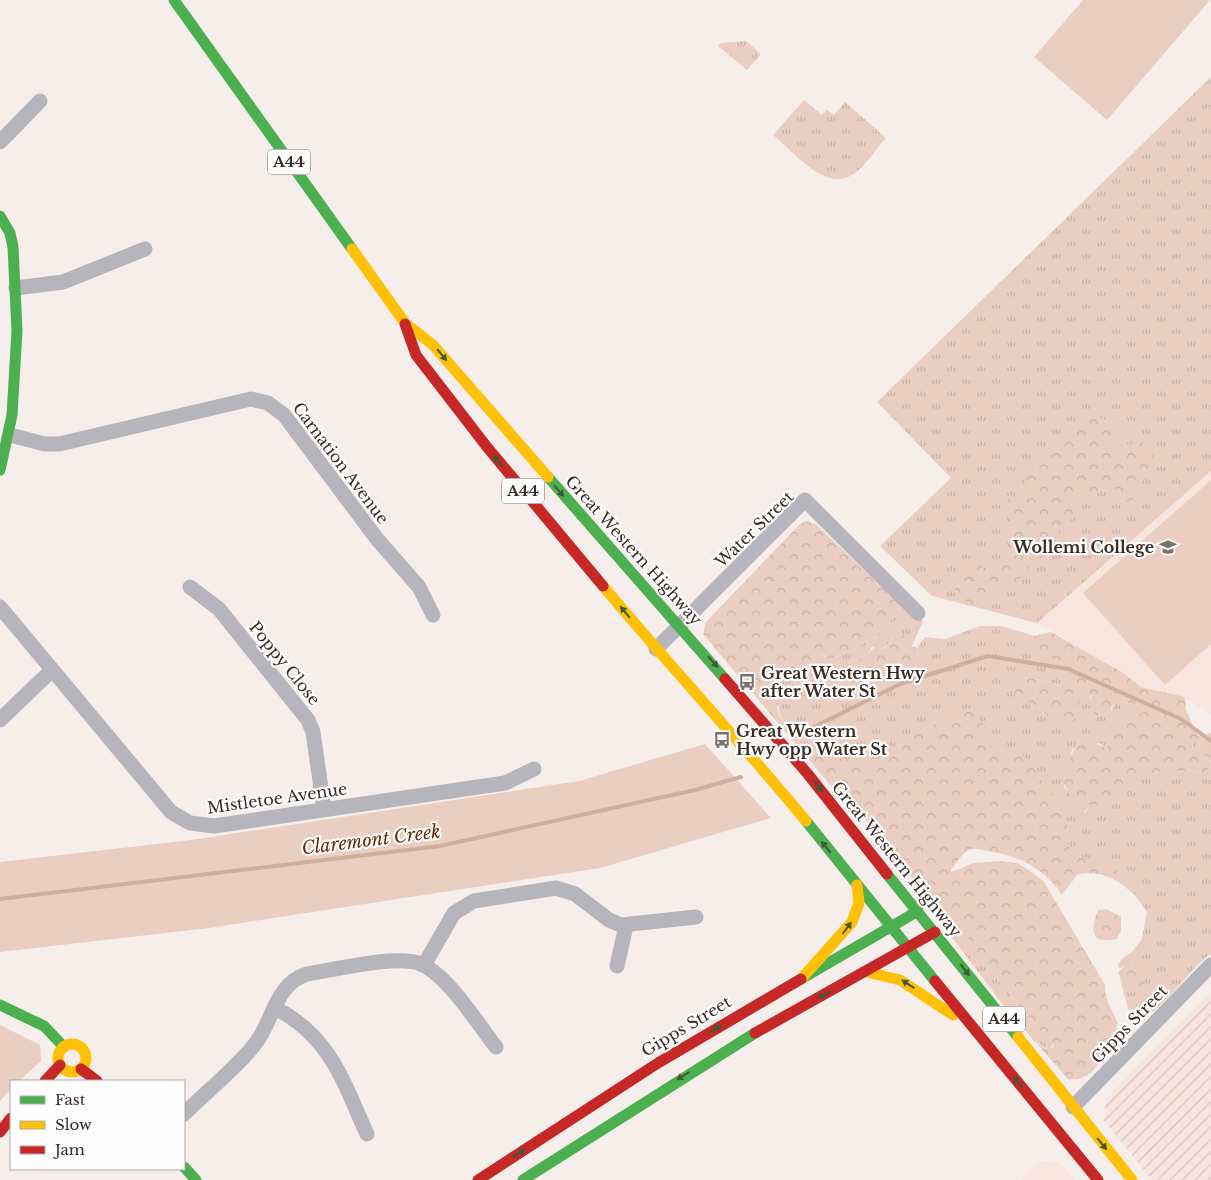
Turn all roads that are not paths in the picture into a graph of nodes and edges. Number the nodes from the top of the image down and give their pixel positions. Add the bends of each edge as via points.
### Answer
1 (174, 0) edge
2 (40, 101) dead end
3 (0, 142) edge
4 (0, 216) edge
5 (145, 249) dead end
6 (16, 288) junction
7 (405, 323) junction
8 (10, 435) junction
9 (0, 470) edge
10 (190, 587) dead end
11 (0, 607) edge
12 (918, 612) dead end
13 (433, 615) dead end
14 (680, 626) junction
15 (656, 649) junction
16 (52, 670) junction
17 (0, 720) edge
18 (534, 769) dead end
19 (324, 809) junction
20 (857, 885) junction
21 (918, 911) junction
22 (696, 917) dead end
23 (626, 926) junction
24 (892, 926) junction
25 (935, 932) junction
26 (910, 947) junction
27 (424, 965) junction
28 (1211, 965) edge
29 (618, 966) dead end
30 (867, 972) junction
31 (803, 977) junction
32 (0, 1005) edge
33 (275, 1008) junction
34 (977, 1032) junction
35 (496, 1046) dead end
36 (64, 1047) junction
37 (60, 1065) junction
38 (81, 1069) junction
39 (46, 1080) edge
40 (97, 1080) edge
41 (1073, 1107) junction
42 (185, 1113) edge
43 (10, 1119) edge
44 (0, 1132) edge
45 (368, 1134) dead end
46 (185, 1168) edge
47 (196, 1180) edge
48 (478, 1180) edge
49 (523, 1180) edge
50 (1098, 1180) edge
51 (1132, 1180) edge

1 - 7 main road, Great Western Highway / A44
2 - 3 street
4 - 6 main road via 10,233
5 - 6 street via 63,282
6 - 8 main road via 18,334
7 -> 14 main road, Great Western Highway / A44 via 433,345
15 -> 7 main road, Great Western Highway / A44 via 487,447 416,355
8 - 9 main road
8 - 13 street, Carnation Avenue via 45,444 59,444 251,399 268,403 284,415 377,539 419,587
10 - 19 street, Poppy Close via 219,609 308,720 313,732
11 - 16 street, Mistletoe Avenue
12 - 14 street, Water Street via 805,500
14 - 15 street, Water Street
14 -> 21 main road, Great Western Highway / A44 via 807,772
20 -> 15 main road, Great Western Highway / A44 via 759,764
16 - 17 street
16 - 19 street, Mistletoe Avenue via 183,821 214,826
18 - 19 street, Mistletoe Avenue via 505,783
20 - 24 main road, Great Western Highway / A44
31 -> 20 main road via 852,922 859,903
21 - 24 main road, Gipps Street
21 - 25 main road, Great Western Highway / A44
22 - 23 street
23 - 27 street via 609,920 580,897 563,889 474,902 454,913
23 - 29 street
24 - 26 main road, Great Western Highway / A44
24 - 31 main road, Gipps Street
25 - 26 main road
25 -> 41 main road, Great Western Highway / A44
26 - 30 main road
26 - 34 main road, Great Western Highway / A44
27 - 33 street via 399,961 301,976 286,987
27 - 35 street via 444,981
28 - 41 street, Gipps Street
34 -> 30 main road via 900,980
30 -> 49 main road via 734,1044
48 -> 31 main road, Gipps Street via 658,1063
32 - 36 main road via 42,1024
33 - 42 street via 252,1047
33 - 45 street via 298,1021 333,1059
50 -> 34 main road, Great Western Highway / A44
36 - 37 main road via 59,1053
36 - 38 main road via 73,1044 84,1052 86,1061
37 - 38 main road via 70,1072
37 - 39 main road
38 - 40 main road
41 -> 51 main road, Great Western Highway / A44
43 - 44 main road
46 - 47 main road

